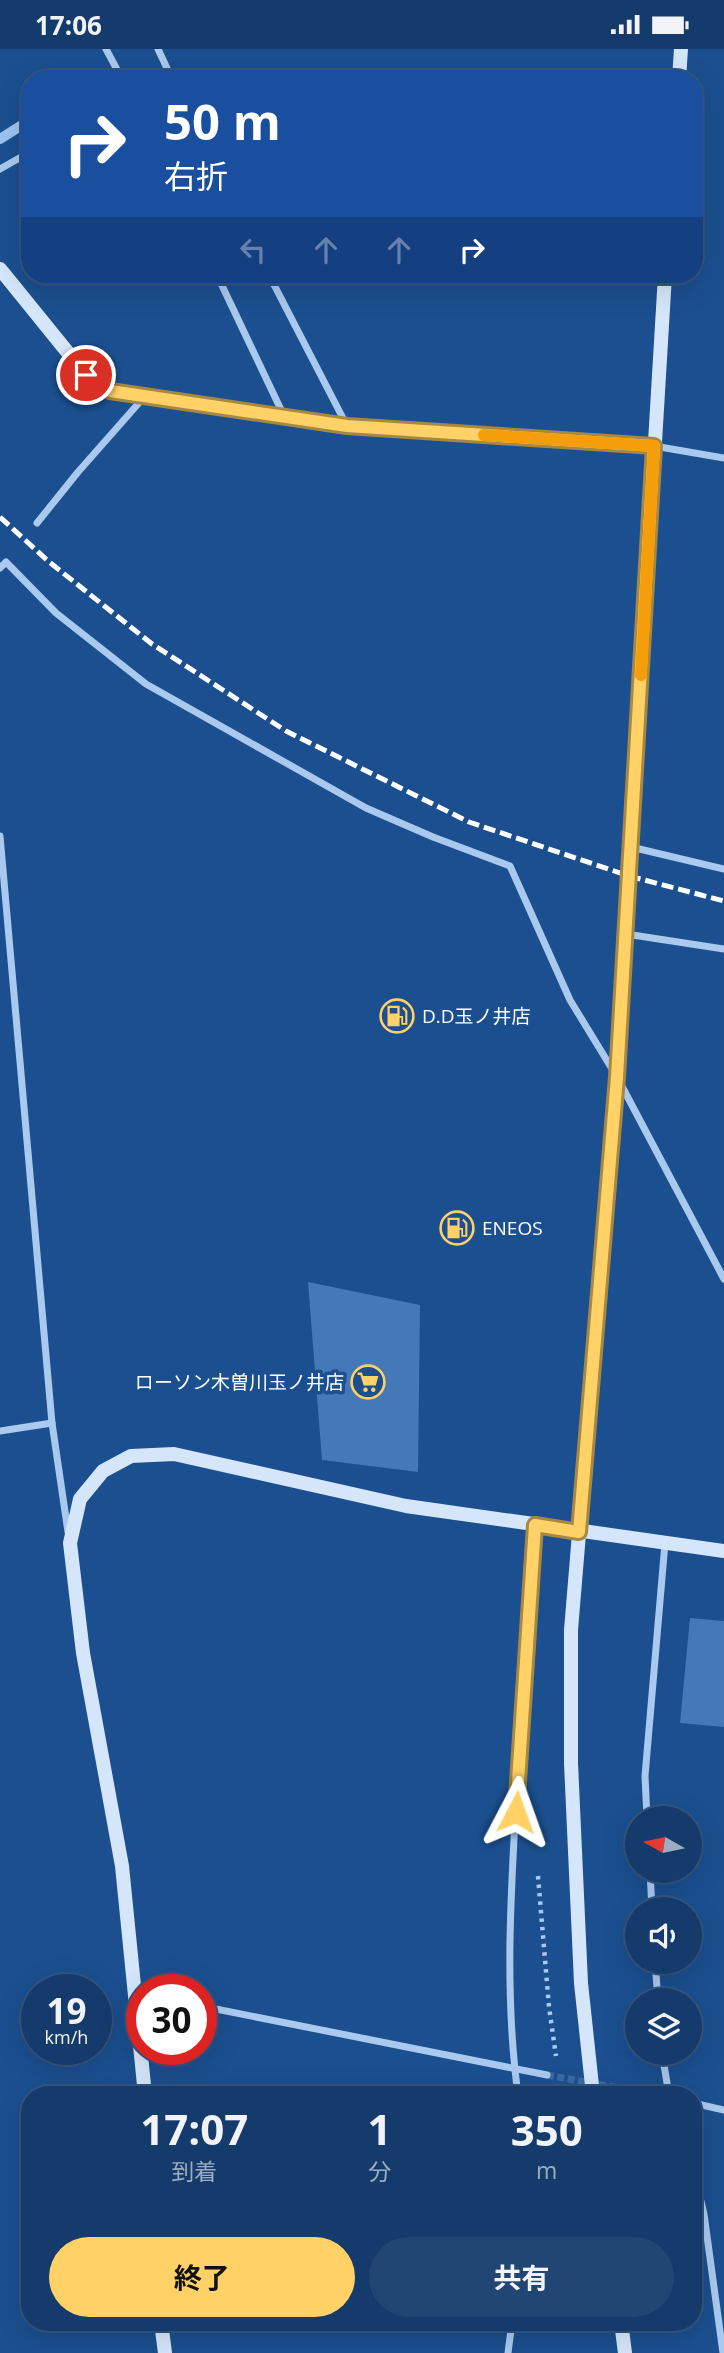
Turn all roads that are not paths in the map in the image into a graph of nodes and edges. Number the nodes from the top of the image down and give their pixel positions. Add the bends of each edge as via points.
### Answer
1 (106, 49) edge
2 (158, 49) edge
3 (681, 49) edge
4 (117, 70) edge
5 (168, 70) edge
6 (680, 70) edge
7 (21, 157) edge
8 (0, 169) edge
9 (0, 269) edge
10 (221, 284) edge
11 (274, 284) edge
12 (665, 284) edge
13 (145, 396) junction
14 (285, 418) junction
15 (347, 426) junction
16 (654, 446) junction
17 (724, 458) edge
18 (37, 523) dead end
19 (0, 568) edge
20 (0, 836) edge
21 (631, 846) junction
22 (724, 869) edge
23 (626, 934) junction
24 (724, 949) edge
25 (617, 1077) junction
26 (724, 1279) edge
27 (52, 1423) junction
28 (0, 1431) edge
29 (535, 1525) junction
30 (579, 1532) junction
31 (70, 1543) junction
32 (665, 1543) junction
33 (724, 1551) edge
34 (646, 1806) edge
35 (136, 1974) edge
36 (217, 2009) edge
37 (143, 2065) edge
38 (664, 2065) edge
39 (514, 2069) junction
40 (547, 2075) tunnel mouth
41 (144, 2086) edge
42 (517, 2086) edge
43 (592, 2086) edge
44 (668, 2086) edge
45 (702, 2105) edge
46 (724, 2110) edge
47 (702, 2206) edge
48 (162, 2331) edge
49 (511, 2331) edge
50 (622, 2331) edge
51 (165, 2353) edge
52 (508, 2353) edge
53 (625, 2353) edge
54 (723, 2353) edge

1 - 4 street
2 - 5 street
3 - 6 main road
7 - 8 street
9 - 13 main road via 97,385
10 - 14 street
11 - 15 street
12 - 16 main road
13 - 14 main road
13 - 18 street
14 - 15 main road
15 - 16 main road
16 - 17 street
16 - 21 main road
19 - 25 street via 6,562 56,613 146,684 366,808 510,866 570,1000
20 - 27 street
21 - 22 street
21 - 23 main road
23 - 24 street
23 - 25 main road
25 - 26 street
25 - 30 main road
27 - 28 street
27 - 31 street
29 - 30 main road
29 - 31 main road via 406,1506 174,1454 131,1456 103,1471 80,1499
29 - 39 street via 509,1958
30 - 32 main road
30 - 43 main road via 571,1630 571,1763 581,1983
31 - 35 main road via 83,1653
32 - 33 main road
32 - 34 street via 645,1776
36 - 39 street
37 - 41 main road
38 - 44 street
39 - 40 street
39 - 42 street
45 - 46 street
47 - 54 street
48 - 51 main road
49 - 52 street
50 - 53 main road

